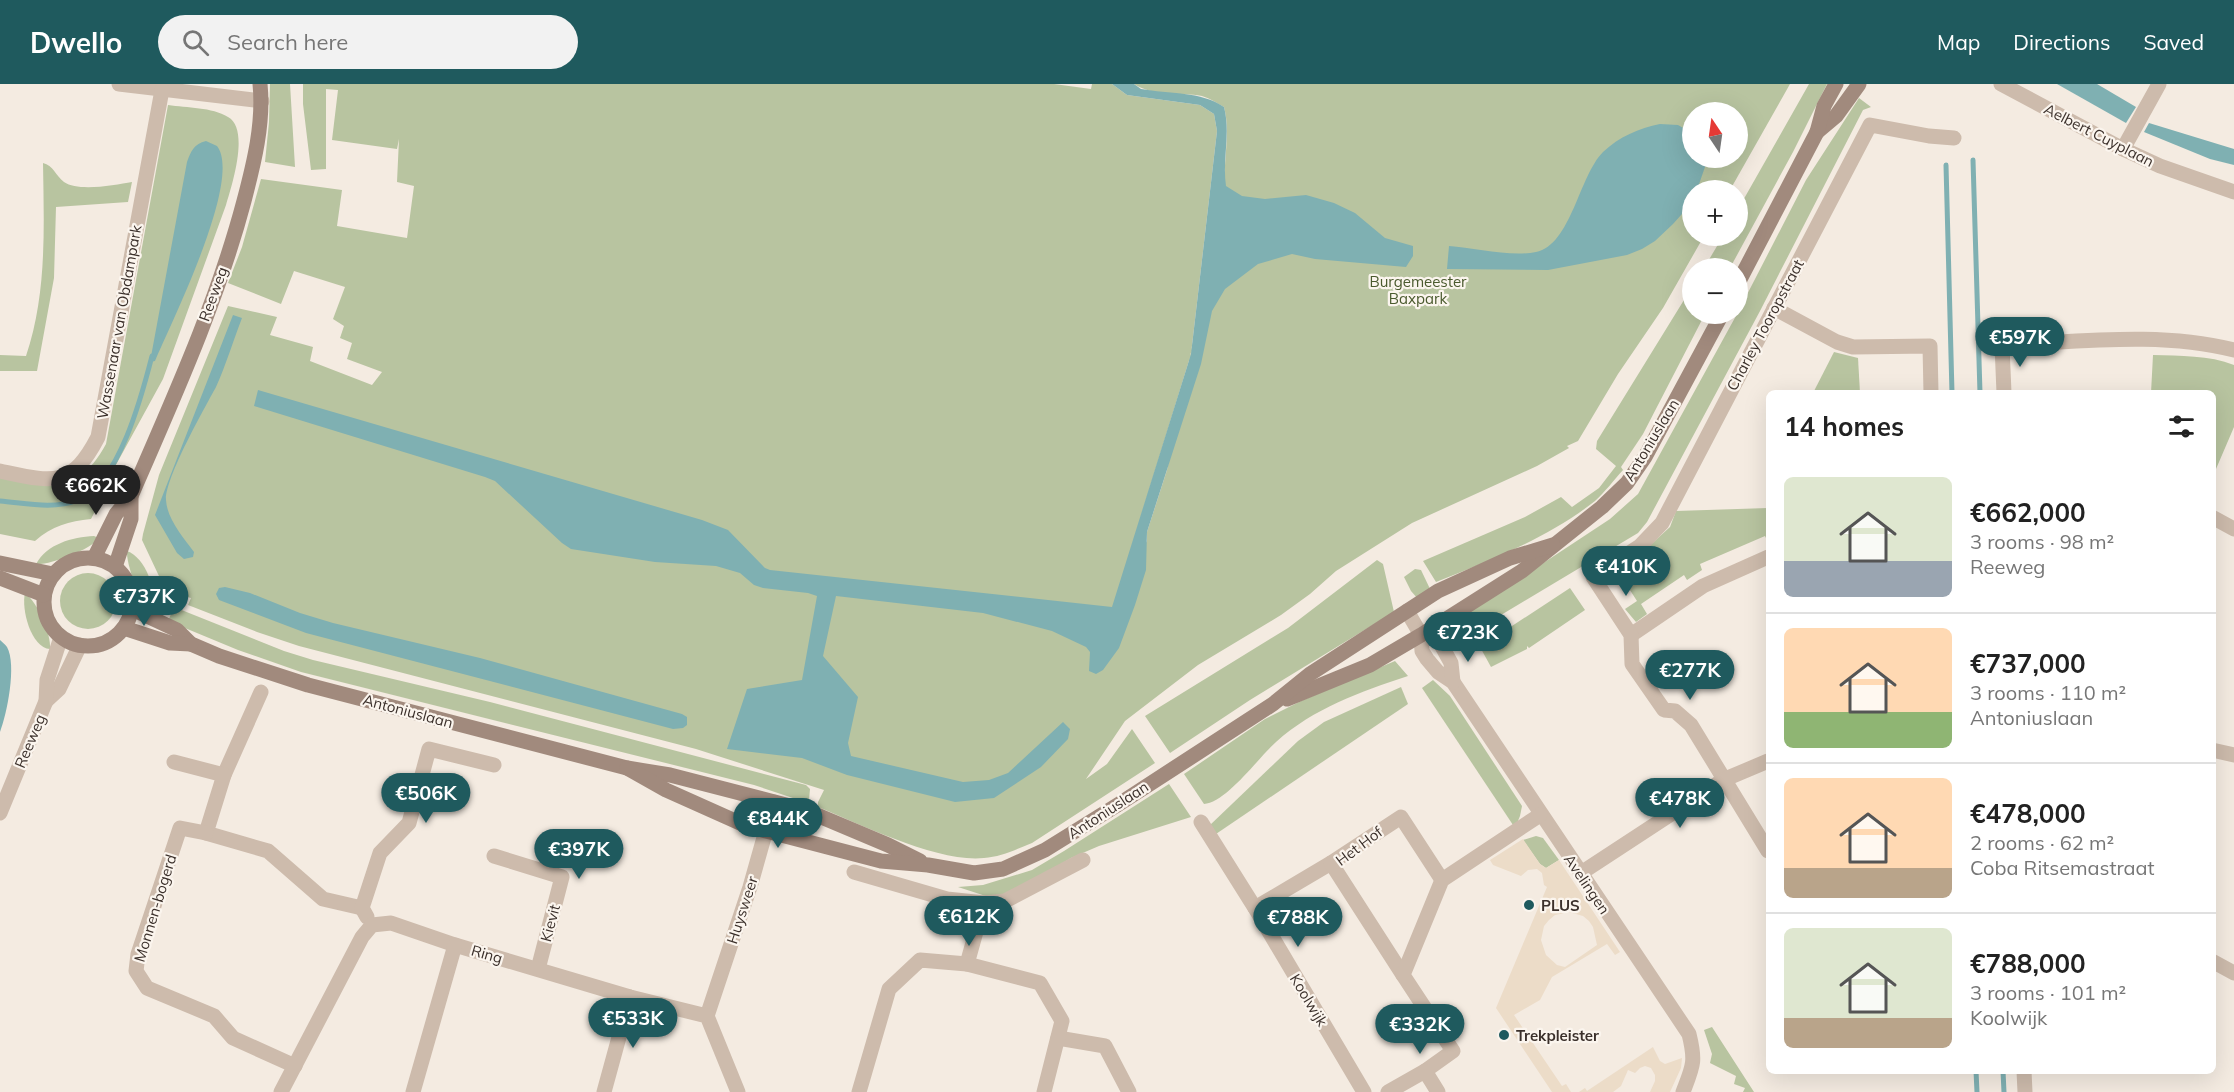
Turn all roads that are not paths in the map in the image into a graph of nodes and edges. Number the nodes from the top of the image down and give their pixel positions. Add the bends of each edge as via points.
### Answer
1 (119, 84) edge
2 (260, 84) edge
3 (1836, 84) edge
4 (1859, 84) edge
5 (2001, 84) edge
6 (2159, 84) edge
7 (162, 90) junction
8 (262, 101) junction
9 (1817, 132) junction
10 (1954, 138) dead end
11 (2123, 149) junction
12 (2234, 192) edge
13 (1748, 264) edge
14 (1774, 308) junction
15 (1717, 324) edge
16 (2234, 350) edge
17 (1930, 390) edge
18 (2004, 390) edge
19 (0, 471) edge
20 (131, 496) junction
21 (2216, 520) edge
22 (2234, 529) edge
23 (1553, 544) junction
24 (94, 558) junction
25 (1766, 558) edge
26 (0, 563) edge
27 (115, 567) junction
28 (53, 574) junction
29 (0, 578) edge
30 (44, 595) junction
31 (132, 609) junction
32 (1407, 611) junction
33 (124, 628) junction
34 (1421, 635) junction
35 (1631, 635) junction
36 (61, 637) junction
37 (191, 644) junction
38 (80, 645) junction
39 (261, 692) dead end
40 (46, 701) junction
41 (1273, 704) junction
42 (2216, 751) edge
43 (2234, 755) edge
44 (174, 762) dead end
45 (1766, 762) edge
46 (494, 765) dead end
47 (627, 768) junction
48 (224, 775) junction
49 (1723, 780) junction
50 (774, 802) junction
51 (0, 813) edge
52 (1540, 815) junction
53 (1201, 822) dead end
54 (766, 831) junction
55 (206, 833) junction
56 (1766, 848) edge
57 (494, 856) dead end
58 (1083, 860) dead end
59 (1331, 863) junction
60 (928, 865) junction
61 (854, 872) dead end
62 (1581, 873) junction
63 (1442, 880) junction
64 (984, 903) junction
65 (362, 908) junction
66 (1255, 908) junction
67 (372, 925) junction
68 (455, 945) junction
69 (967, 963) junction
70 (2216, 963) edge
71 (538, 969) junction
72 (2234, 973) edge
73 (1403, 975) junction
74 (630, 997) junction
75 (707, 1016) junction
76 (1058, 1038) junction
77 (295, 1066) junction
78 (1425, 1071) junction
79 (2024, 1074) edge
80 (281, 1092) edge
81 (413, 1092) edge
82 (604, 1092) edge
83 (738, 1092) edge
84 (859, 1092) edge
85 (1044, 1092) edge
86 (1129, 1092) edge
87 (1364, 1092) edge
88 (1388, 1092) edge
89 (1438, 1092) edge
90 (1683, 1092) edge
91 (2025, 1092) edge

1 - 7 street
2 - 8 main road, Reeweg
3 - 9 main road via 1824,106
4 - 9 main road via 1836,116
5 - 11 street, Aelbert Cuyplaan
6 - 11 street
7 - 8 street
7 - 19 street, Wassenaar van Obdampark via 98,437 76,471 62,478
8 - 20 main road, Reeweg via 254,163 237,228 216,291
9 - 13 main road
10 - 14 street, Charley Tooropstraat via 1870,126
11 - 12 street, Aelbert Cuyplaan
14 - 17 street via 1853,347 1930,346
14 - 35 street, Charley Tooropstraat via 1662,523 1640,546 1593,577
15 - 23 main road, Antoniuslaan via 1627,483
16 - 18 street via 2197,342 2147,340 2002,345
20 - 24 main road, Reeweg via 116,514
20 - 27 main road, Reeweg via 130,519
21 - 22 street
23 - 32 main road, Antoniuslaan via 1510,558 1438,591
23 - 34 main road, Antoniuslaan via 1522,571
24 - 27 main road
24 - 28 main road via 72,561
25 - 35 street via 1703,586
26 - 28 main road
27 - 31 main road via 127,581
28 - 30 main road
29 - 30 main road
30 - 36 main road via 49,623
31 - 33 main road
31 - 37 main road, Antoniuslaan via 177,630
32 - 34 street, Avelingen
32 - 41 main road, Antoniuslaan via 1310,674
33 - 37 main road, Antoniuslaan via 170,643
33 - 38 main road via 100,645
34 - 41 main road, Antoniuslaan via 1370,665
34 - 52 street, Avelingen via 1427,659 1453,682
35 - 49 street via 1632,664 1664,710 1675,711 1691,725
36 - 38 main road
36 - 40 street, Reeweg via 47,680
37 - 47 main road, Antoniuslaan via 308,685
38 - 40 street, Reeweg via 59,689
39 - 48 street
40 - 51 street, Reeweg
41 - 60 main road, Antoniuslaan via 1045,850 1004,869 974,873
42 - 43 street
44 - 48 street
45 - 49 street
46 - 65 street via 429,749 409,823 380,853
47 - 50 main road, Antoniuslaan
47 - 54 main road, Antoniuslaan via 666,790
48 - 55 street
49 - 56 street
49 - 62 street
50 - 54 street, Huysweer
50 - 60 main road, Antoniuslaan via 805,810
52 - 62 street, Avelingen
52 - 63 street
53 - 66 street, Koolwijk
54 - 60 main road, Antoniuslaan via 881,861
54 - 75 street, Huysweer
55 - 65 street via 268,851 323,899
55 - 77 street, Monnen-bogerd via 180,828 138,954 136,971 147,988 214,1016 233,1038
57 - 71 street, Kievit via 562,877
58 - 64 street via 1005,901
59 - 63 street, Het Hof via 1401,817
59 - 66 street
59 - 73 street, Het Hof
61 - 64 street via 947,898
62 - 90 street, Avelingen via 1689,1034 1694,1064
63 - 73 street
64 - 69 street
65 - 67 street
66 - 87 street, Koolwijk
67 - 68 street, Ring via 391,924
67 - 77 street via 362,937
68 - 71 street, Ring
68 - 81 street
69 - 76 street via 1040,983 1062,1021
69 - 84 street via 920,960 889,989
70 - 72 street
71 - 74 street, Ring
73 - 78 street, Het Hof via 1453,1051
74 - 75 street, Ring
74 - 82 street
75 - 83 street
76 - 85 street
76 - 86 street via 1105,1046
77 - 80 street
78 - 88 street
78 - 89 street
79 - 91 street

